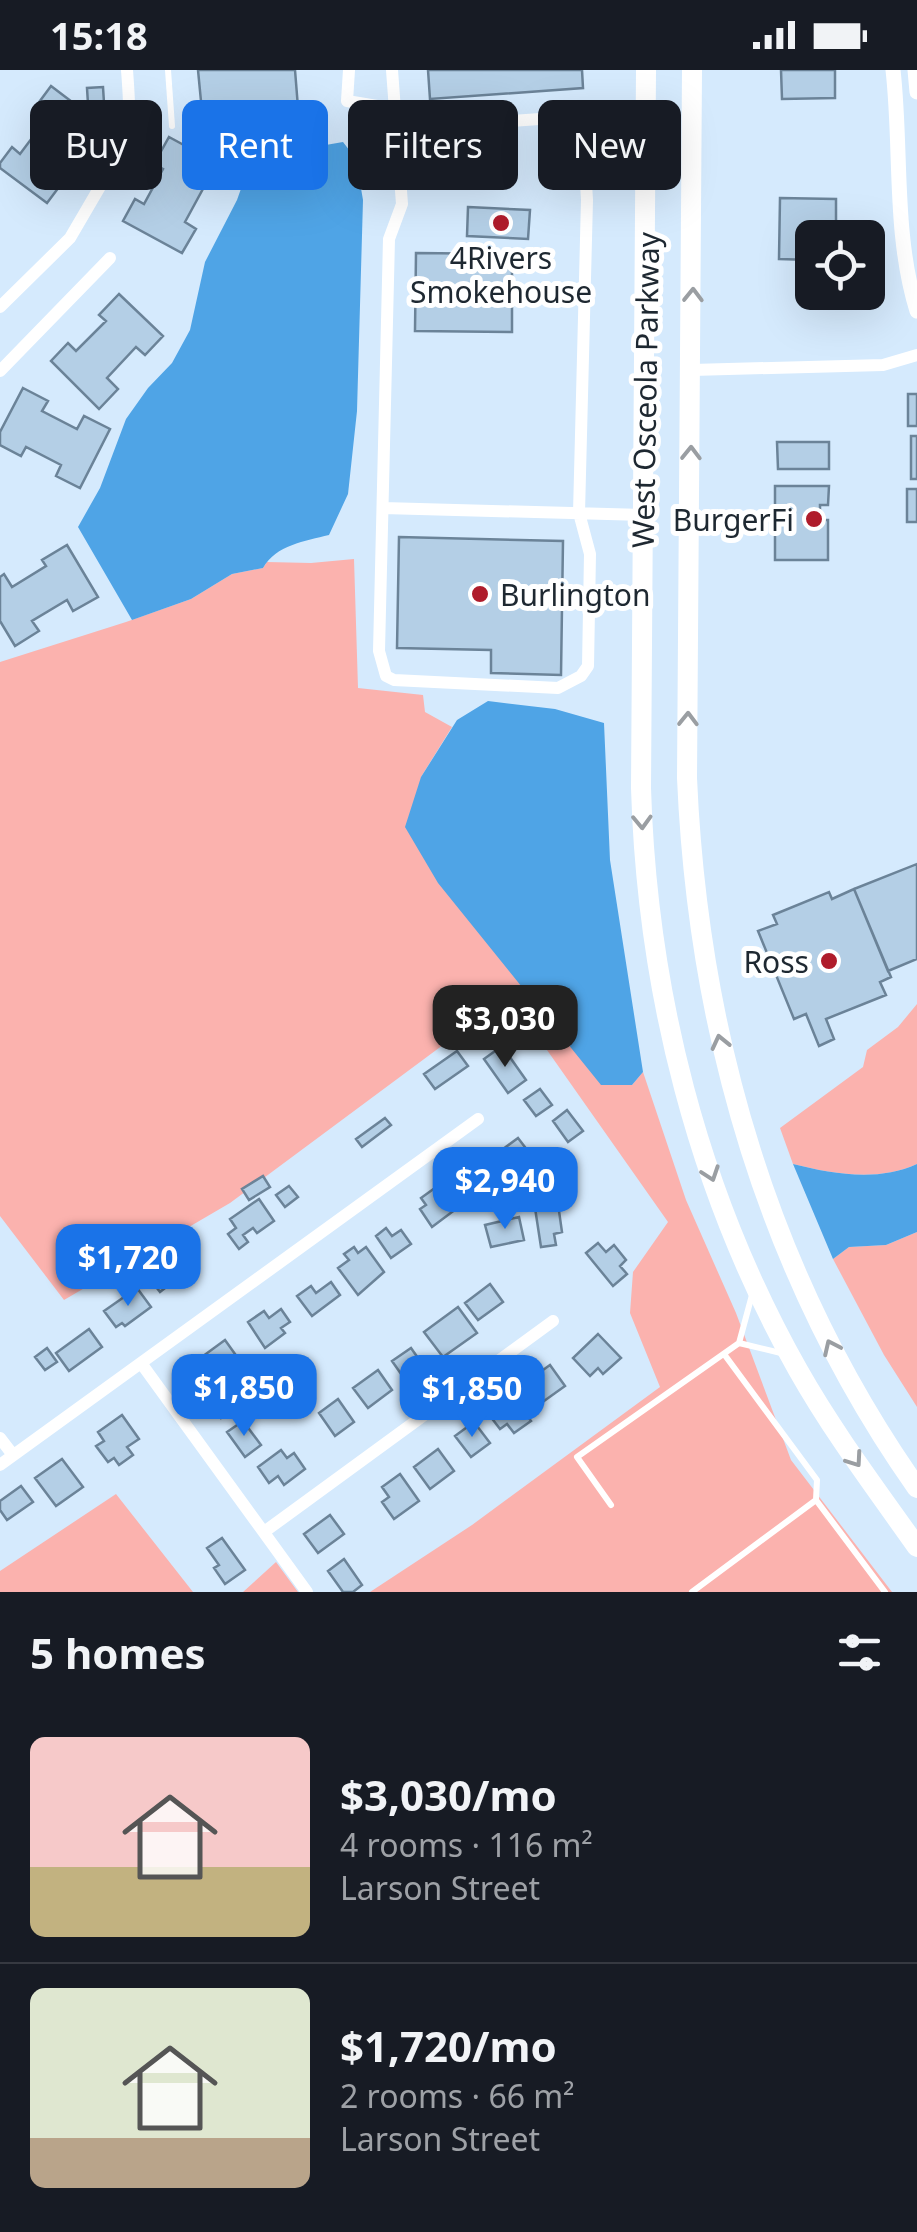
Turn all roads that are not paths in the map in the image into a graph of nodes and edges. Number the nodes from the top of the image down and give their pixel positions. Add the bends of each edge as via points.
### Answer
1 (127, 70) edge
2 (168, 70) edge
3 (350, 70) edge
4 (392, 70) edge
5 (646, 70) edge
6 (692, 70) edge
7 (893, 70) edge
8 (916, 70) edge
9 (917, 92) edge
10 (394, 100) edge
11 (348, 102) edge
12 (518, 120) edge
13 (172, 126) dead end
14 (401, 190) edge
15 (110, 258) dead end
16 (0, 307) edge
17 (917, 310) edge
18 (917, 355) edge
19 (692, 370) junction
20 (0, 371) edge
21 (382, 508) junction
22 (579, 514) junction
23 (644, 515) junction
24 (478, 1120) dead end
25 (756, 1284) junction
26 (553, 1321) dead end
27 (739, 1343) junction
28 (724, 1354) junction
29 (790, 1355) junction
30 (141, 1363) junction
31 (0, 1438) edge
32 (12, 1456) junction
33 (0, 1465) edge
34 (917, 1488) edge
35 (816, 1500) junction
36 (611, 1505) dead end
37 (264, 1532) junction
38 (917, 1548) edge
39 (307, 1592) edge
40 (692, 1592) edge
41 (886, 1592) edge

1 - 16 street via 130,114 122,149 70,238
2 - 13 lane
3 - 11 street
4 - 10 street
5 - 23 main road, West Osceola Parkway
19 -> 6 main road, West Osceola Parkway
7 - 17 street via 904,239
8 - 9 street
12 - 22 street via 582,116 587,200
14 - 21 street via 389,239
15 - 20 street
18 - 19 street via 883,365
34 -> 19 main road, West Osceola Parkway via 854,1394 801,1282 752,1156 717,1033 696,912 688,778
21 - 22 street
21 - 22 street via 379,652 386,676 558,688 588,666 590,554
22 - 23 street
23 -> 25 main road, West Osceola Parkway via 643,850 651,926 692,1119
24 - 30 street
25 - 27 lane
25 - 29 main road, West Osceola Parkway
26 - 37 street
27 - 28 lane
27 - 29 lane
28 - 35 lane via 817,1480
28 - 36 lane via 576,1457
29 -> 38 main road, West Osceola Parkway
30 - 32 street
30 - 37 street
31 - 32 street
32 - 33 street
35 - 40 lane
35 - 41 lane
37 - 39 street

